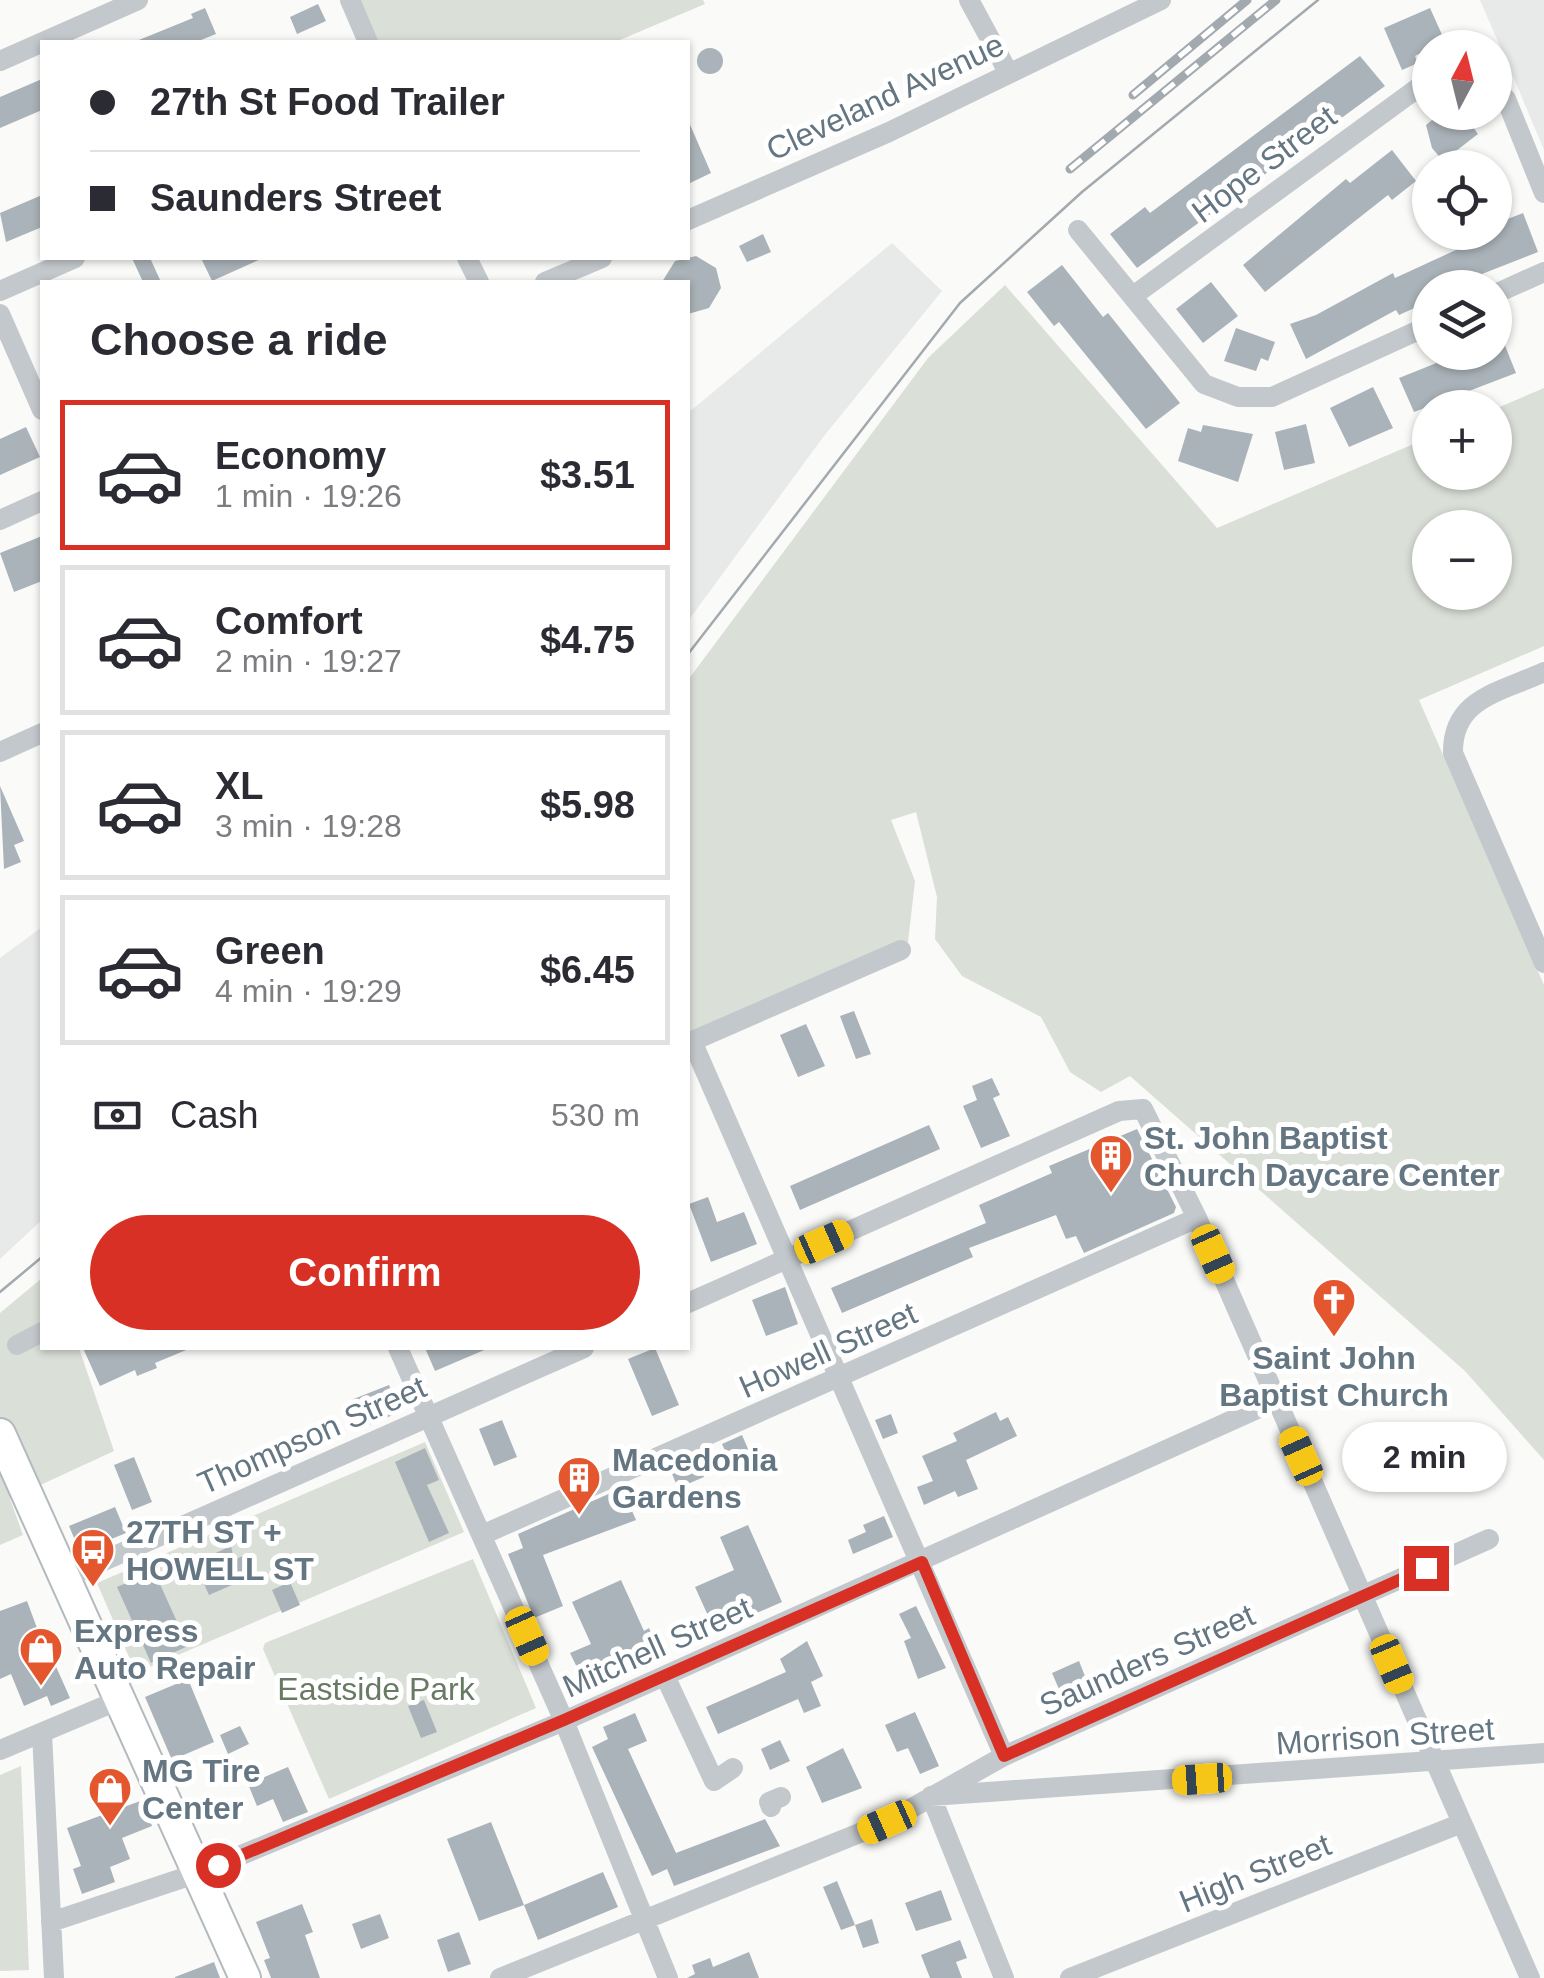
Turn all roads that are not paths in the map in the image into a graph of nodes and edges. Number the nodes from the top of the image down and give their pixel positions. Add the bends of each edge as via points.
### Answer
1 (138, 0) edge
2 (350, 0) edge
3 (970, 0) edge
4 (1161, 0) edge
5 (48, 40) edge
6 (367, 40) edge
7 (40, 43) edge
8 (0, 61) edge
9 (1008, 72) junction
10 (1412, 92) edge
11 (1512, 114) edge
12 (1544, 192) edge
13 (690, 219) edge
14 (1078, 230) dead end
15 (71, 260) edge
16 (597, 260) edge
17 (1544, 272) edge
18 (550, 280) edge
19 (1512, 286) edge
20 (0, 291) edge
21 (1133, 296) junction
22 (0, 314) edge
23 (1412, 332) edge
24 (40, 405) edge
25 (40, 502) edge
26 (0, 520) edge
27 (1544, 672) edge
28 (40, 735) edge
29 (0, 752) edge
30 (901, 950) dead end
31 (1544, 963) edge
32 (690, 1042) edge
33 (1197, 1218) junction
34 (788, 1259) junction
35 (690, 1301) edge
36 (40, 1333) edge
37 (17, 1345) dead end
38 (399, 1350) edge
39 (579, 1350) edge
40 (838, 1378) junction
41 (1276, 1400) junction
42 (428, 1416) junction
43 (0, 1434) edge
44 (482, 1535) junction
45 (1489, 1538) dead end
46 (922, 1562) junction
47 (65, 1578) junction
48 (1363, 1597) junction
49 (665, 1676) junction
50 (119, 1700) junction
51 (564, 1720) junction
52 (42, 1734) junction
53 (0, 1750) edge
54 (1544, 1754) edge
55 (1004, 1756) junction
56 (1434, 1764) junction
57 (733, 1768) dead end
58 (931, 1796) junction
59 (1462, 1823) junction
60 (198, 1873) junction
61 (645, 1920) junction
62 (51, 1922) junction
63 (54, 1978) edge
64 (245, 1978) edge
65 (500, 1978) edge
66 (668, 1978) edge
67 (1004, 1978) edge
68 (1070, 1978) edge
69 (1530, 1978) edge

1 - 5 street
2 - 6 street
3 - 9 street
4 - 9 street, Cleveland Avenue
7 - 8 street
9 - 13 street, Cleveland Avenue
10 - 21 street, Hope Street
11 - 12 street
14 - 21 street
15 - 20 street
16 - 18 street
17 - 19 street
21 - 23 street via 1204,384 1238,397 1272,398
22 - 24 street
25 - 26 street
27 - 31 street via 1463,713 1452,736 1452,753
28 - 29 street
30 - 32 street
32 - 34 street
33 - 34 street via 1143,1109 1118,1111
33 - 40 street, Howell Street
33 - 41 street
34 - 35 street
34 - 40 street
36 - 37 street
38 - 42 street
39 - 42 street, Thompson Street
40 - 44 street, Howell Street
40 - 46 street
41 - 46 street, Mitchell Street
41 - 48 street
42 - 44 street
42 - 47 street, Thompson Street
43 - 47 main road
44 - 51 street
45 - 48 street, Saunders Street
46 - 49 street, Mitchell Street
46 - 55 street
47 - 50 main road
48 - 55 street, Saunders Street
48 - 56 street
49 - 51 street, Mitchell Street
49 - 57 street via 714,1781
50 - 52 street
50 - 60 main road
51 - 60 street, Mitchell Street
51 - 61 street
52 - 53 street
52 - 62 street
54 - 56 street, Morrison Street
55 - 58 street, Saunders Street
56 - 58 street, Morrison Street
56 - 59 street
58 - 61 street, Saunders Street via 826,1850
58 - 67 street
59 - 68 street, High Street
59 - 69 street
60 - 62 street, Mitchell Street
60 - 64 main road
61 - 65 street, Saunders Street
61 - 66 street
62 - 63 street

